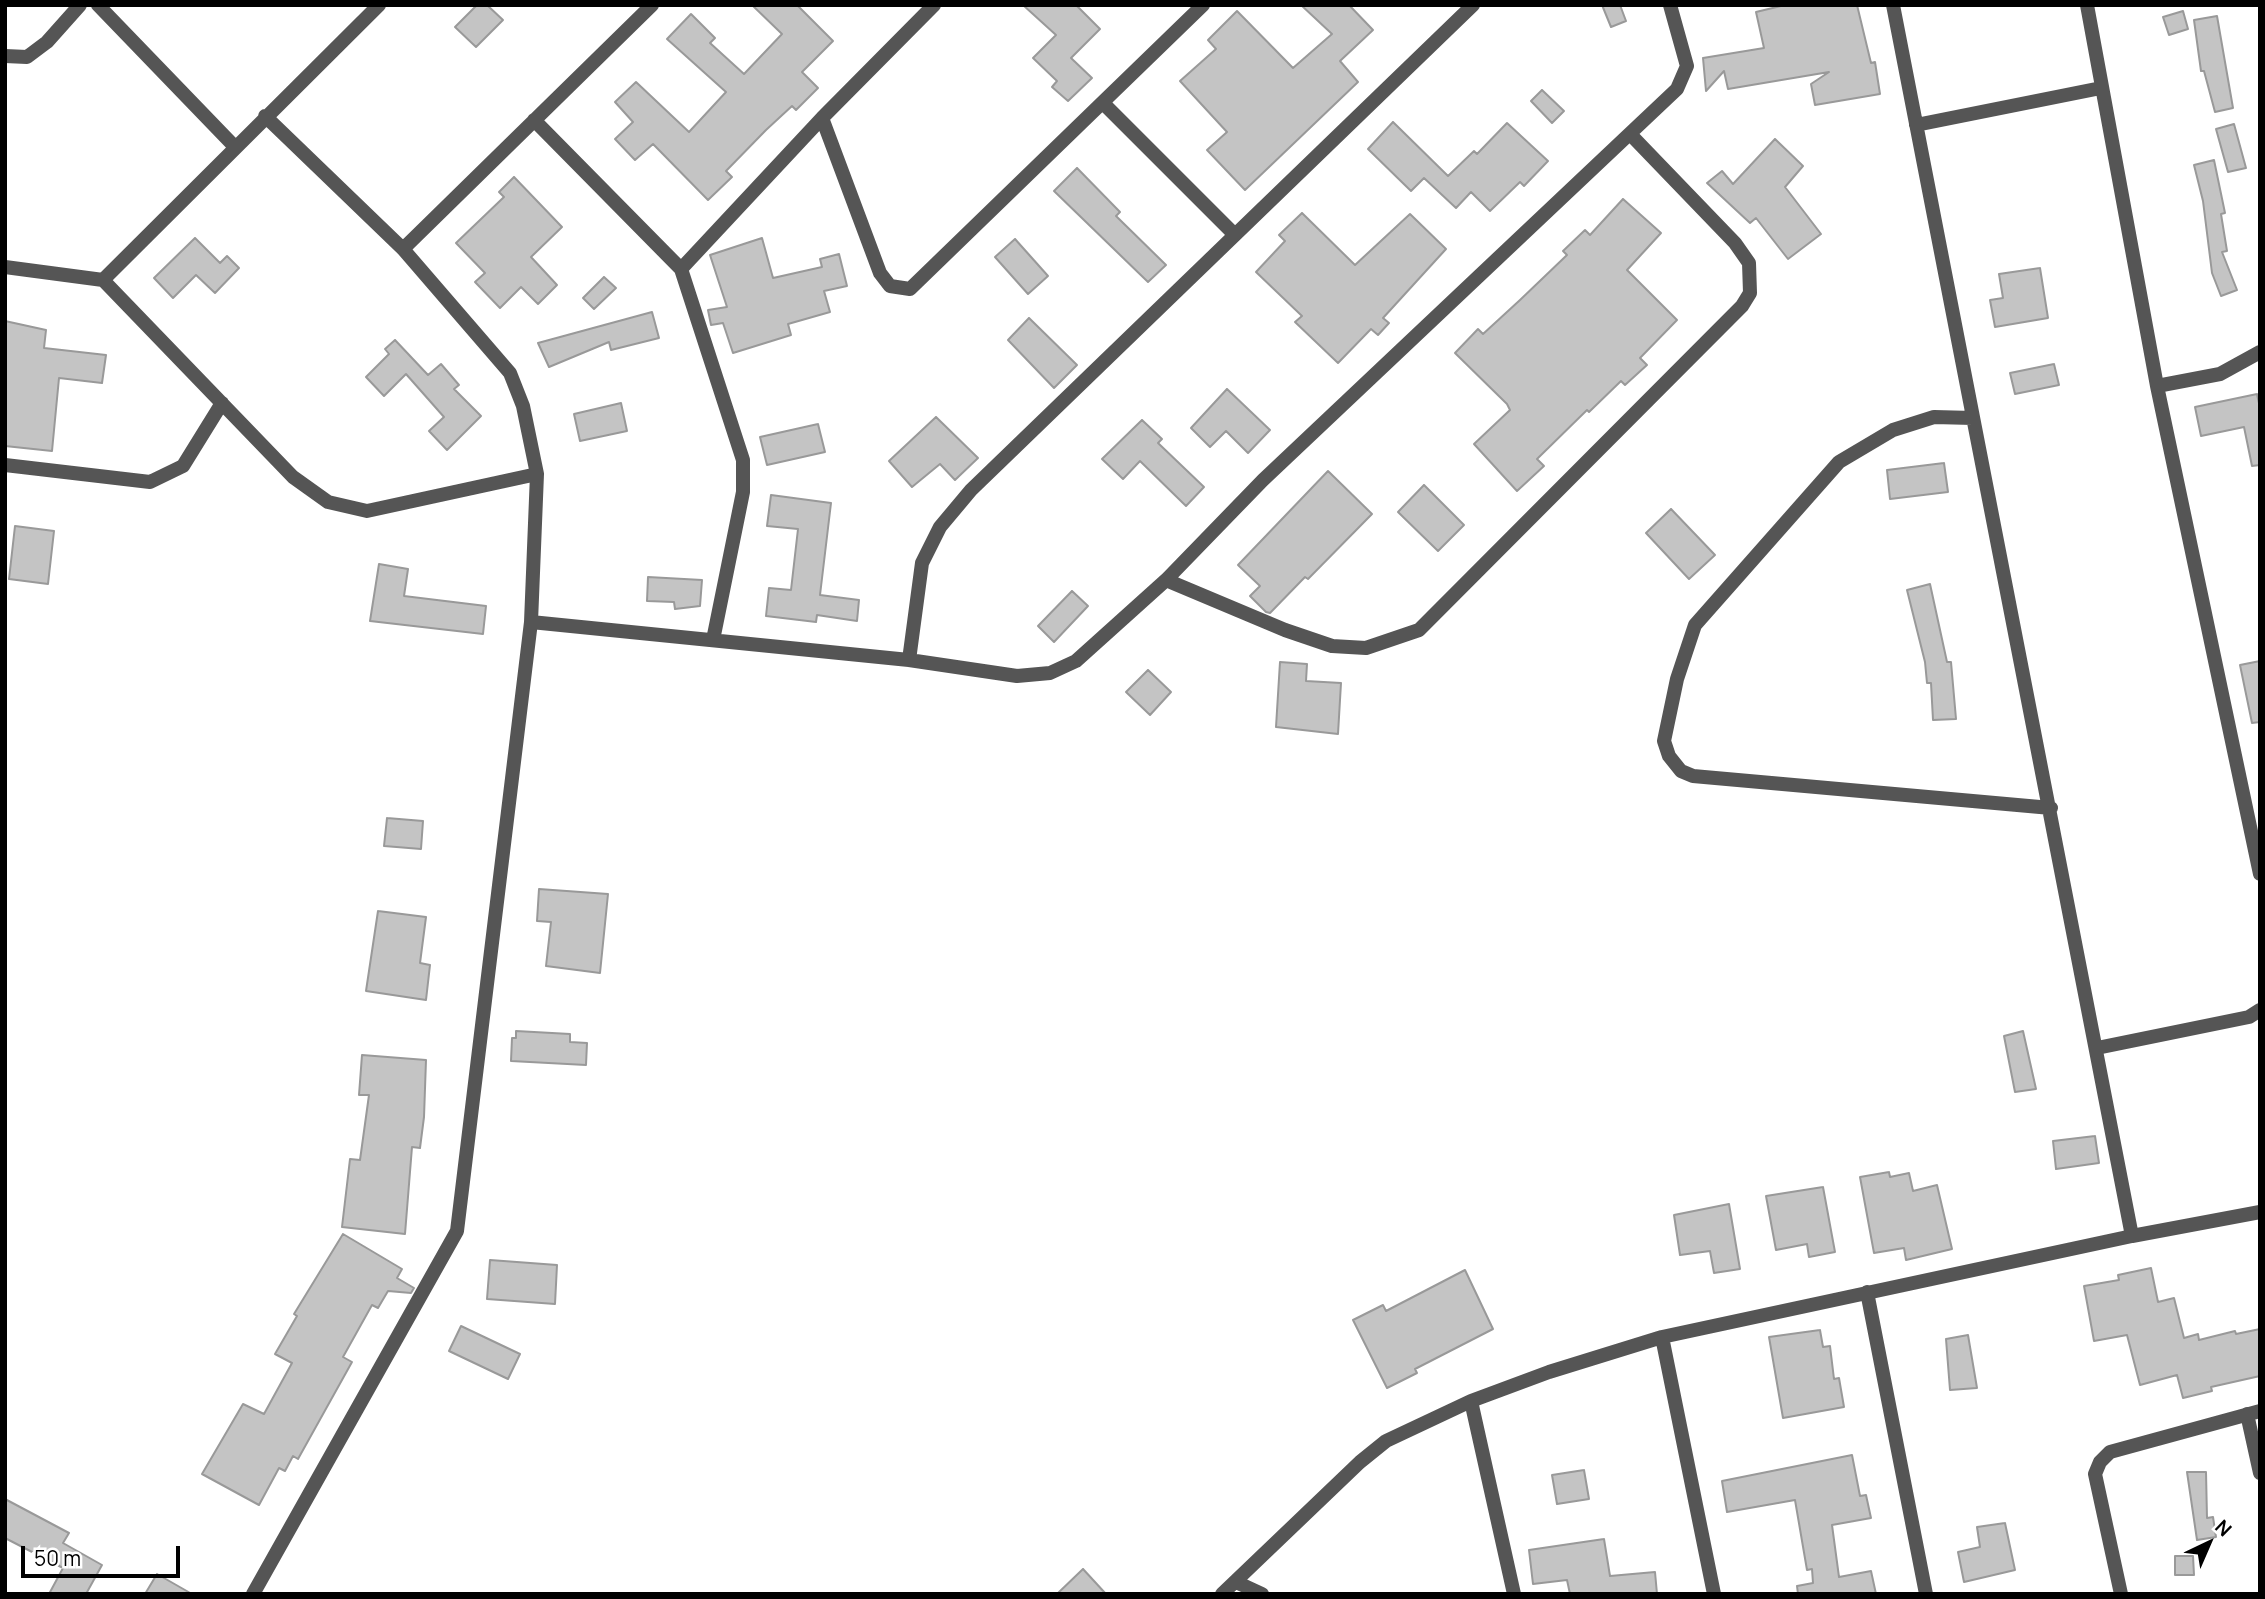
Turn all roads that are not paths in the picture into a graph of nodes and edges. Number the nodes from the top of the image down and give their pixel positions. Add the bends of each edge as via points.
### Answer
1 (80, 5) edge
2 (98, 5) edge
3 (379, 5) edge
4 (652, 5) edge
5 (934, 5) edge
6 (1203, 5) edge
7 (1473, 5) edge
8 (1670, 5) edge
9 (1893, 5) edge
10 (2087, 5) edge
11 (5, 56) edge
12 (2101, 88) junction
13 (1103, 103) junction
14 (265, 116) junction
15 (822, 118) junction
16 (534, 120) junction
17 (1916, 125) junction
18 (1631, 135) junction
19 (235, 147) junction
20 (1234, 234) junction
21 (403, 249) junction
22 (5, 267) edge
23 (681, 269) junction
24 (103, 280) junction
25 (2260, 352) edge
26 (2157, 386) junction
27 (222, 403) junction
28 (1973, 418) junction
29 (5, 466) edge
30 (537, 474) junction
31 (1166, 580) junction
32 (531, 622) junction
33 (713, 640) junction
34 (909, 660) junction
35 (2051, 808) junction
36 (2260, 874) edge
37 (2260, 1010) edge
38 (2097, 1048) junction
39 (2260, 1212) edge
40 (2132, 1236) junction
41 (1867, 1292) junction
42 (1662, 1337) junction
43 (1471, 1401) junction
44 (2253, 1413) edge
45 (2260, 1473) edge
46 (1236, 1582) junction
47 (254, 1594) edge
48 (1222, 1594) edge
49 (1262, 1594) edge
50 (1514, 1594) edge
51 (1714, 1594) edge
52 (1926, 1594) edge
53 (2121, 1594) edge

1 - 11 street via 47,43 27,57
2 - 19 street
3 - 14 street
4 - 16 street
5 - 15 street
6 - 13 street
7 - 20 street
8 - 18 street via 1687,66 1677,89
9 - 17 street
10 - 12 street
12 - 17 street
12 - 26 street
13 - 15 street via 905,291 890,286 880,273
13 - 20 street
14 - 19 street
14 - 21 street
15 - 23 street
16 - 21 street
16 - 23 street
17 - 28 street
18 - 31 street via 1263,480
18 - 31 street via 1735,243 1749,263 1750,293 1419,630 1366,648 1332,646
19 - 24 street
20 - 34 street via 971,490 940,527 922,563
21 - 30 street via 510,373 523,406
22 - 24 street
23 - 33 street via 743,460 743,492
24 - 27 street
25 - 26 street via 2220,374
26 - 36 street
27 - 29 street via 183,466 150,482
27 - 30 street via 293,477 328,502 367,511
28 - 35 street
28 - 35 street via 1934,417 1893,430 1839,462 1695,625 1664,741 1681,771 1693,776
30 - 32 street
31 - 34 street via 1076,661 1050,673 1017,676
32 - 33 street
32 - 47 street via 457,1231
33 - 34 street
35 - 38 street
37 - 38 street via 2249,1017
38 - 40 street
39 - 40 street
40 - 41 street
41 - 42 street
41 - 52 street
42 - 43 street
42 - 51 street
43 - 46 street via 1386,1441
43 - 50 street
44 - 45 street
44 - 53 street via 2110,1452 2100,1462 2095,1474
46 - 48 street
46 - 49 street

